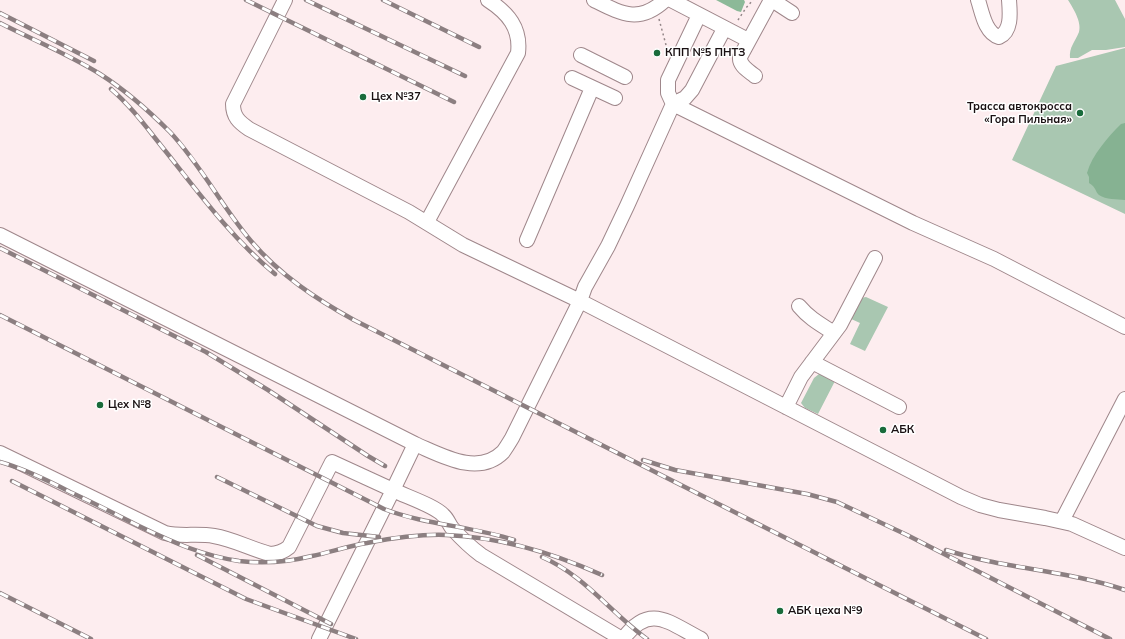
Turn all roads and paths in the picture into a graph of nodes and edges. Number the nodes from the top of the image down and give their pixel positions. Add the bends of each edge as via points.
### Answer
1 (285, 0) edge
2 (488, 0) edge
3 (594, 0) edge
4 (665, 0) edge
5 (671, 0) edge
6 (753, 0) edge
7 (772, 0) edge
8 (978, 0) edge
9 (1009, 0) edge
10 (792, 13) dead end
11 (699, 15) junction
12 (738, 20) dead end
13 (724, 29) junction
14 (748, 40) junction
15 (581, 55) dead end
16 (755, 76) dead end
17 (625, 77) dead end
18 (572, 78) dead end
19 (592, 88) junction
20 (615, 98) dead end
21 (673, 104) junction
22 (427, 222) junction
23 (0, 235) edge
24 (527, 240) dead end
25 (875, 258) dead end
26 (580, 301) junction
27 (799, 306) dead end
28 (1125, 327) edge
29 (834, 333) junction
30 (812, 362) junction
31 (1125, 399) edge
32 (786, 407) junction
33 (899, 407) dead end
34 (415, 444) junction
35 (0, 453) edge
36 (393, 490) junction
37 (1062, 521) junction
38 (1125, 548) edge
39 (319, 639) edge
40 (622, 639) edge
41 (701, 639) edge

1 - 22 street via 236,96 233,112 236,119 249,129
2 - 22 street via 506,14 514,25 519,41 518,52
3 - 4 street via 628,14 648,13
5 - 11 street
6 - 12 path
7 - 10 street
7 - 14 street
8 - 9 street via 987,27 993,36 998,37 1008,29
11 - 13 street
11 - 21 street via 668,80 668,93
13 - 14 street
13 - 21 street via 689,94
14 - 16 street via 739,61
15 - 17 street
18 - 19 street
19 - 20 street
19 - 24 street
21 - 26 street via 632,208 608,246
21 - 28 street via 913,223 994,259
22 - 26 street via 463,245
23 - 34 street
25 - 29 street
26 - 32 street
26 - 34 street via 503,452 493,459 470,464
27 - 29 street via 814,321
29 - 30 street
30 - 32 street via 801,377
30 - 33 street
31 - 37 street
32 - 37 street via 980,505
34 - 36 street
35 - 36 street via 165,533 175,536 213,536 270,554 284,552 289,547 332,462
36 - 39 street
36 - 40 street via 439,511 458,536 481,555
37 - 38 street
40 - 41 street via 638,623 651,618 665,620

